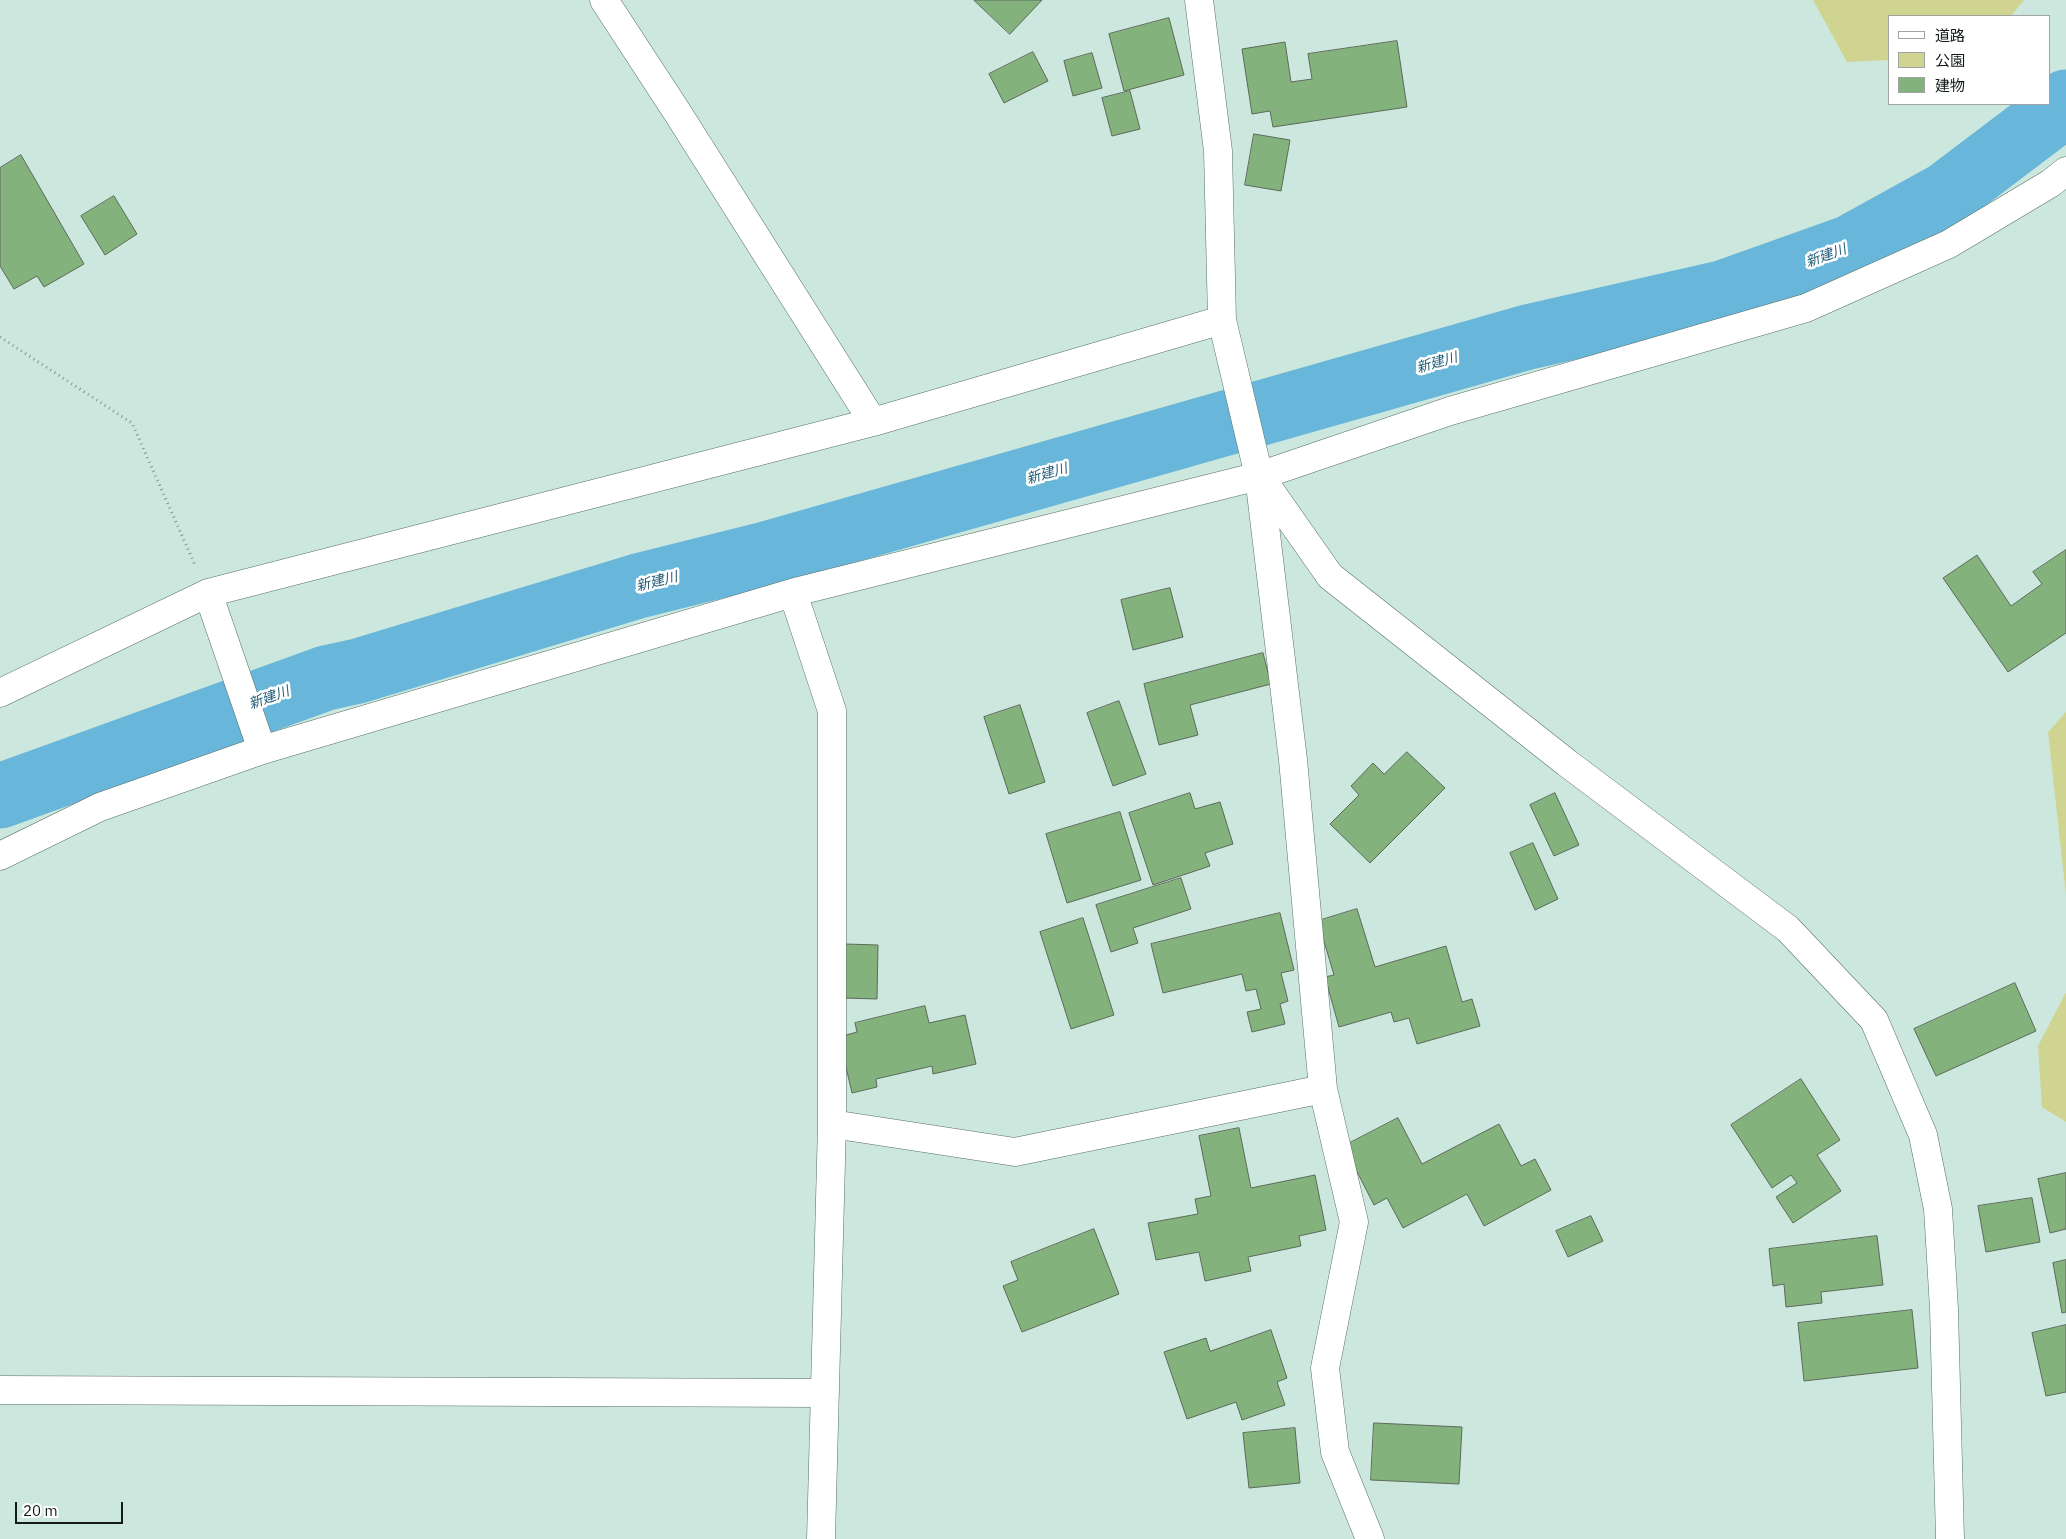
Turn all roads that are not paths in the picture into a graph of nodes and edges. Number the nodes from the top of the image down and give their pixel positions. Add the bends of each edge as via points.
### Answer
1 (604, 0) edge
2 (1199, 0) edge
3 (2066, 171) edge
4 (1225, 328) junction
5 (873, 422) junction
6 (1257, 466) junction
7 (793, 592) junction
8 (208, 593) junction
9 (0, 693) edge
10 (258, 740) junction
11 (0, 856) edge
12 (1323, 1089) junction
13 (832, 1124) junction
14 (0, 1390) edge
15 (825, 1392) junction
16 (822, 1539) edge
17 (1370, 1539) edge
18 (1950, 1539) edge

1 - 5 street
2 - 4 street via 1218,151
3 - 6 street via 1948,244 1806,308
4 - 5 street
4 - 6 street
5 - 8 street
6 - 7 street
6 - 12 street via 1293,760
6 - 18 street via 1330,576 1567,763 1788,929 1874,1020 1923,1135 1938,1209
7 - 10 street
7 - 13 street via 832,711
8 - 9 street
8 - 10 street
10 - 11 street via 100,807
12 - 13 street via 1015,1152
12 - 17 street via 1354,1222 1324,1368 1336,1452
13 - 15 street
14 - 15 street
15 - 16 street

